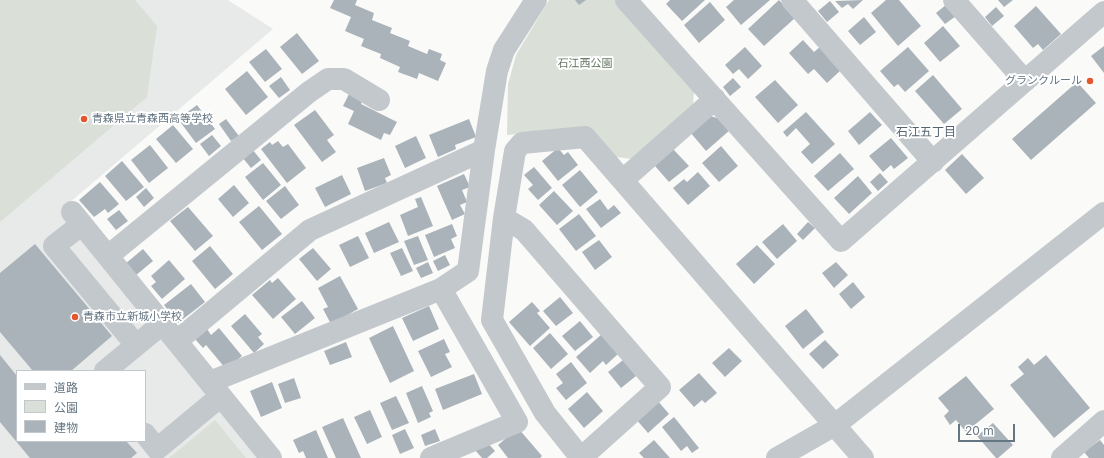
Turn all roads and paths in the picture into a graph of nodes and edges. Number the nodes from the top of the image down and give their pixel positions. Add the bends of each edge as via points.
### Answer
1 (536, 0) edge
2 (792, 0) edge
3 (954, 0) edge
4 (638, 4) edge
5 (1104, 12) edge
6 (1025, 81) junction
7 (715, 99) junction
8 (379, 100) dead end
9 (484, 150) junction
10 (933, 162) junction
11 (623, 180) junction
12 (1104, 213) edge
13 (504, 218) junction
14 (108, 256) junction
15 (441, 288) junction
16 (162, 324) junction
17 (177, 341) junction
18 (136, 345) junction
19 (106, 370) edge
20 (216, 389) junction
21 (1104, 422) edge
22 (835, 425) junction
23 (150, 447) edge
24 (272, 458) edge
25 (431, 458) edge
26 (581, 458) edge
27 (777, 458) edge
28 (806, 458) edge
29 (863, 458) edge
30 (1062, 458) edge

1 - 9 street via 504,50 497,71
2 - 10 street
3 - 6 street
4 - 7 street
5 - 6 street
6 - 10 street
7 - 10 street via 842,241
7 - 11 street
8 - 14 street via 344,79 328,79
9 - 15 street via 468,271
9 - 17 street via 310,230
11 - 13 street via 585,137 522,143 515,151
11 - 22 street
12 - 22 street
13 - 26 street via 492,320 545,413
13 - 26 street via 524,230 660,387
14 - 16 street
14 - 18 street via 77,218 54,246
15 - 20 street
15 - 25 street via 517,422
16 - 17 street
16 - 18 street
17 - 20 street
18 - 19 street
20 - 23 street
20 - 24 street
21 - 30 street
22 - 27 street
22 - 28 street
22 - 29 street

